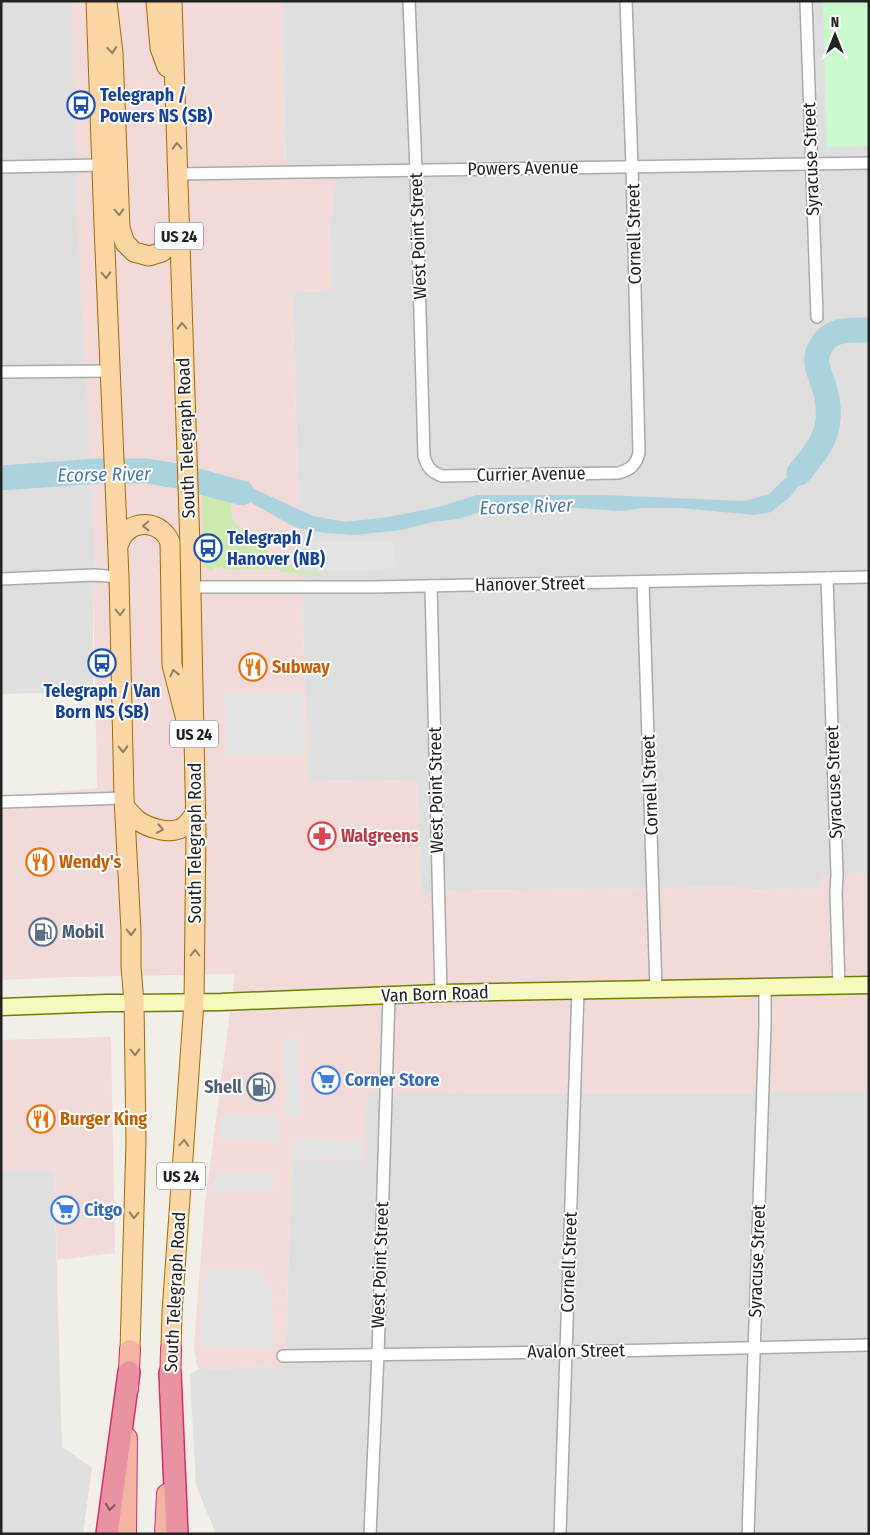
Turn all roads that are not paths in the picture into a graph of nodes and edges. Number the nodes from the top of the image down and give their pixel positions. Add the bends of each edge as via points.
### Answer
1 (96, 1) edge
2 (107, 1) edge
3 (156, 1) edge
4 (172, 1) edge
5 (409, 1) edge
6 (626, 1) edge
7 (806, 1) edge
8 (175, 90) junction
9 (869, 163) edge
10 (812, 164) junction
11 (101, 165) junction
12 (632, 166) junction
13 (1, 167) edge
14 (416, 170) junction
15 (178, 174) junction
16 (179, 232) junction
17 (817, 317) dead end
18 (110, 371) junction
19 (1, 372) edge
20 (633, 466) joint
21 (430, 469) joint
22 (118, 545) junction
23 (119, 577) junction
24 (869, 577) edge
25 (827, 578) junction
26 (1, 579) edge
27 (643, 582) junction
28 (431, 586) junction
29 (192, 587) junction
30 (194, 754) junction
31 (1, 802) edge
32 (124, 803) junction
33 (196, 813) junction
34 (839, 985) junction
35 (869, 985) edge
36 (765, 988) junction
37 (656, 989) junction
38 (578, 990) junction
39 (441, 993) junction
40 (389, 996) junction
41 (194, 1002) junction
42 (134, 1004) junction
43 (1, 1007) edge
44 (869, 1345) edge
45 (755, 1347) junction
46 (171, 1349) joint
47 (130, 1350) joint
48 (566, 1352) junction
49 (378, 1354) junction
50 (283, 1356) dead end
51 (129, 1372) junction
52 (170, 1373) junction
53 (107, 1534) edge
54 (126, 1534) edge
55 (165, 1534) edge
56 (177, 1534) edge
57 (370, 1534) edge
58 (560, 1534) edge
59 (748, 1534) edge

1 - 11 main road, US 24
2 -> 16 main road via 113,54 120,228 125,243 134,252 149,256 162,252
3 - 8 main road via 160,48
4 - 8 main road, South Telegraph Road / US 24
5 - 14 street, West Point Street
6 - 12 street, Cornell Street
7 - 10 street, Syracuse Street
15 -> 8 main road, South Telegraph Road / US 24
9 - 10 street, Powers Avenue
10 - 12 street, Powers Avenue
10 - 17 street, Syracuse Street
11 - 13 street
11 -> 18 main road, US 24
12 - 14 street, Powers Avenue
12 - 20 street, Cornell Street via 638,453
14 - 15 street, Powers Avenue
14 - 21 street, West Point Street via 424,456
15 - 16 main road, South Telegraph Road / US 24
29 -> 16 main road, South Telegraph Road / US 24
18 - 19 street
18 - 22 main road, US 24
20 - 21 street, Currier Avenue via 618,473 442,476
22 - 23 main road, US 24
30 -> 22 main road via 172,665 170,542 159,528 149,524 134,527 124,534
23 - 26 street
23 -> 32 main road, US 24
24 - 25 street, Hanover Street
25 - 27 street, Hanover Street
25 - 34 street, Syracuse Street
27 - 28 street, Hanover Street
27 - 37 street, Cornell Street
28 - 29 street, Hanover Street
28 - 39 street, West Point Street
29 - 30 main road, South Telegraph Road / US 24
30 - 33 main road, South Telegraph Road / US 24
31 - 32 street
32 -> 33 main road via 137,820 164,830 185,826
32 -> 42 main road, US 24
41 -> 33 main road, South Telegraph Road / US 24
34 - 35 main road, Van Born Road
34 - 36 main road, Van Born Road
36 - 37 main road, Van Born Road
36 - 45 street, Syracuse Street
37 - 38 main road, Van Born Road
38 - 39 main road, Van Born Road
38 - 48 street, Cornell Street
39 - 40 main road, Van Born Road
40 - 41 main road, Van Born Road
40 - 49 street, West Point Street
41 - 42 main road, Van Born Road
46 -> 41 main road, South Telegraph Road / US 24
42 - 43 main road, Van Born Road
42 -> 47 main road, US 24 via 136,1141
44 - 45 street, Avalon Street
45 - 48 street, Avalon Street
45 - 59 street, Syracuse Street
46 - 52 highway, South Telegraph Road / US 24
47 - 51 highway, US 24
48 - 49 street, Avalon Street
48 - 58 street, Cornell Street
49 - 50 street, Avalon Street
49 - 57 street, West Point Street
51 -> 53 highway
51 - 54 highway, US 24
52 - 55 highway, South Telegraph Road / US 24
52 - 56 highway

